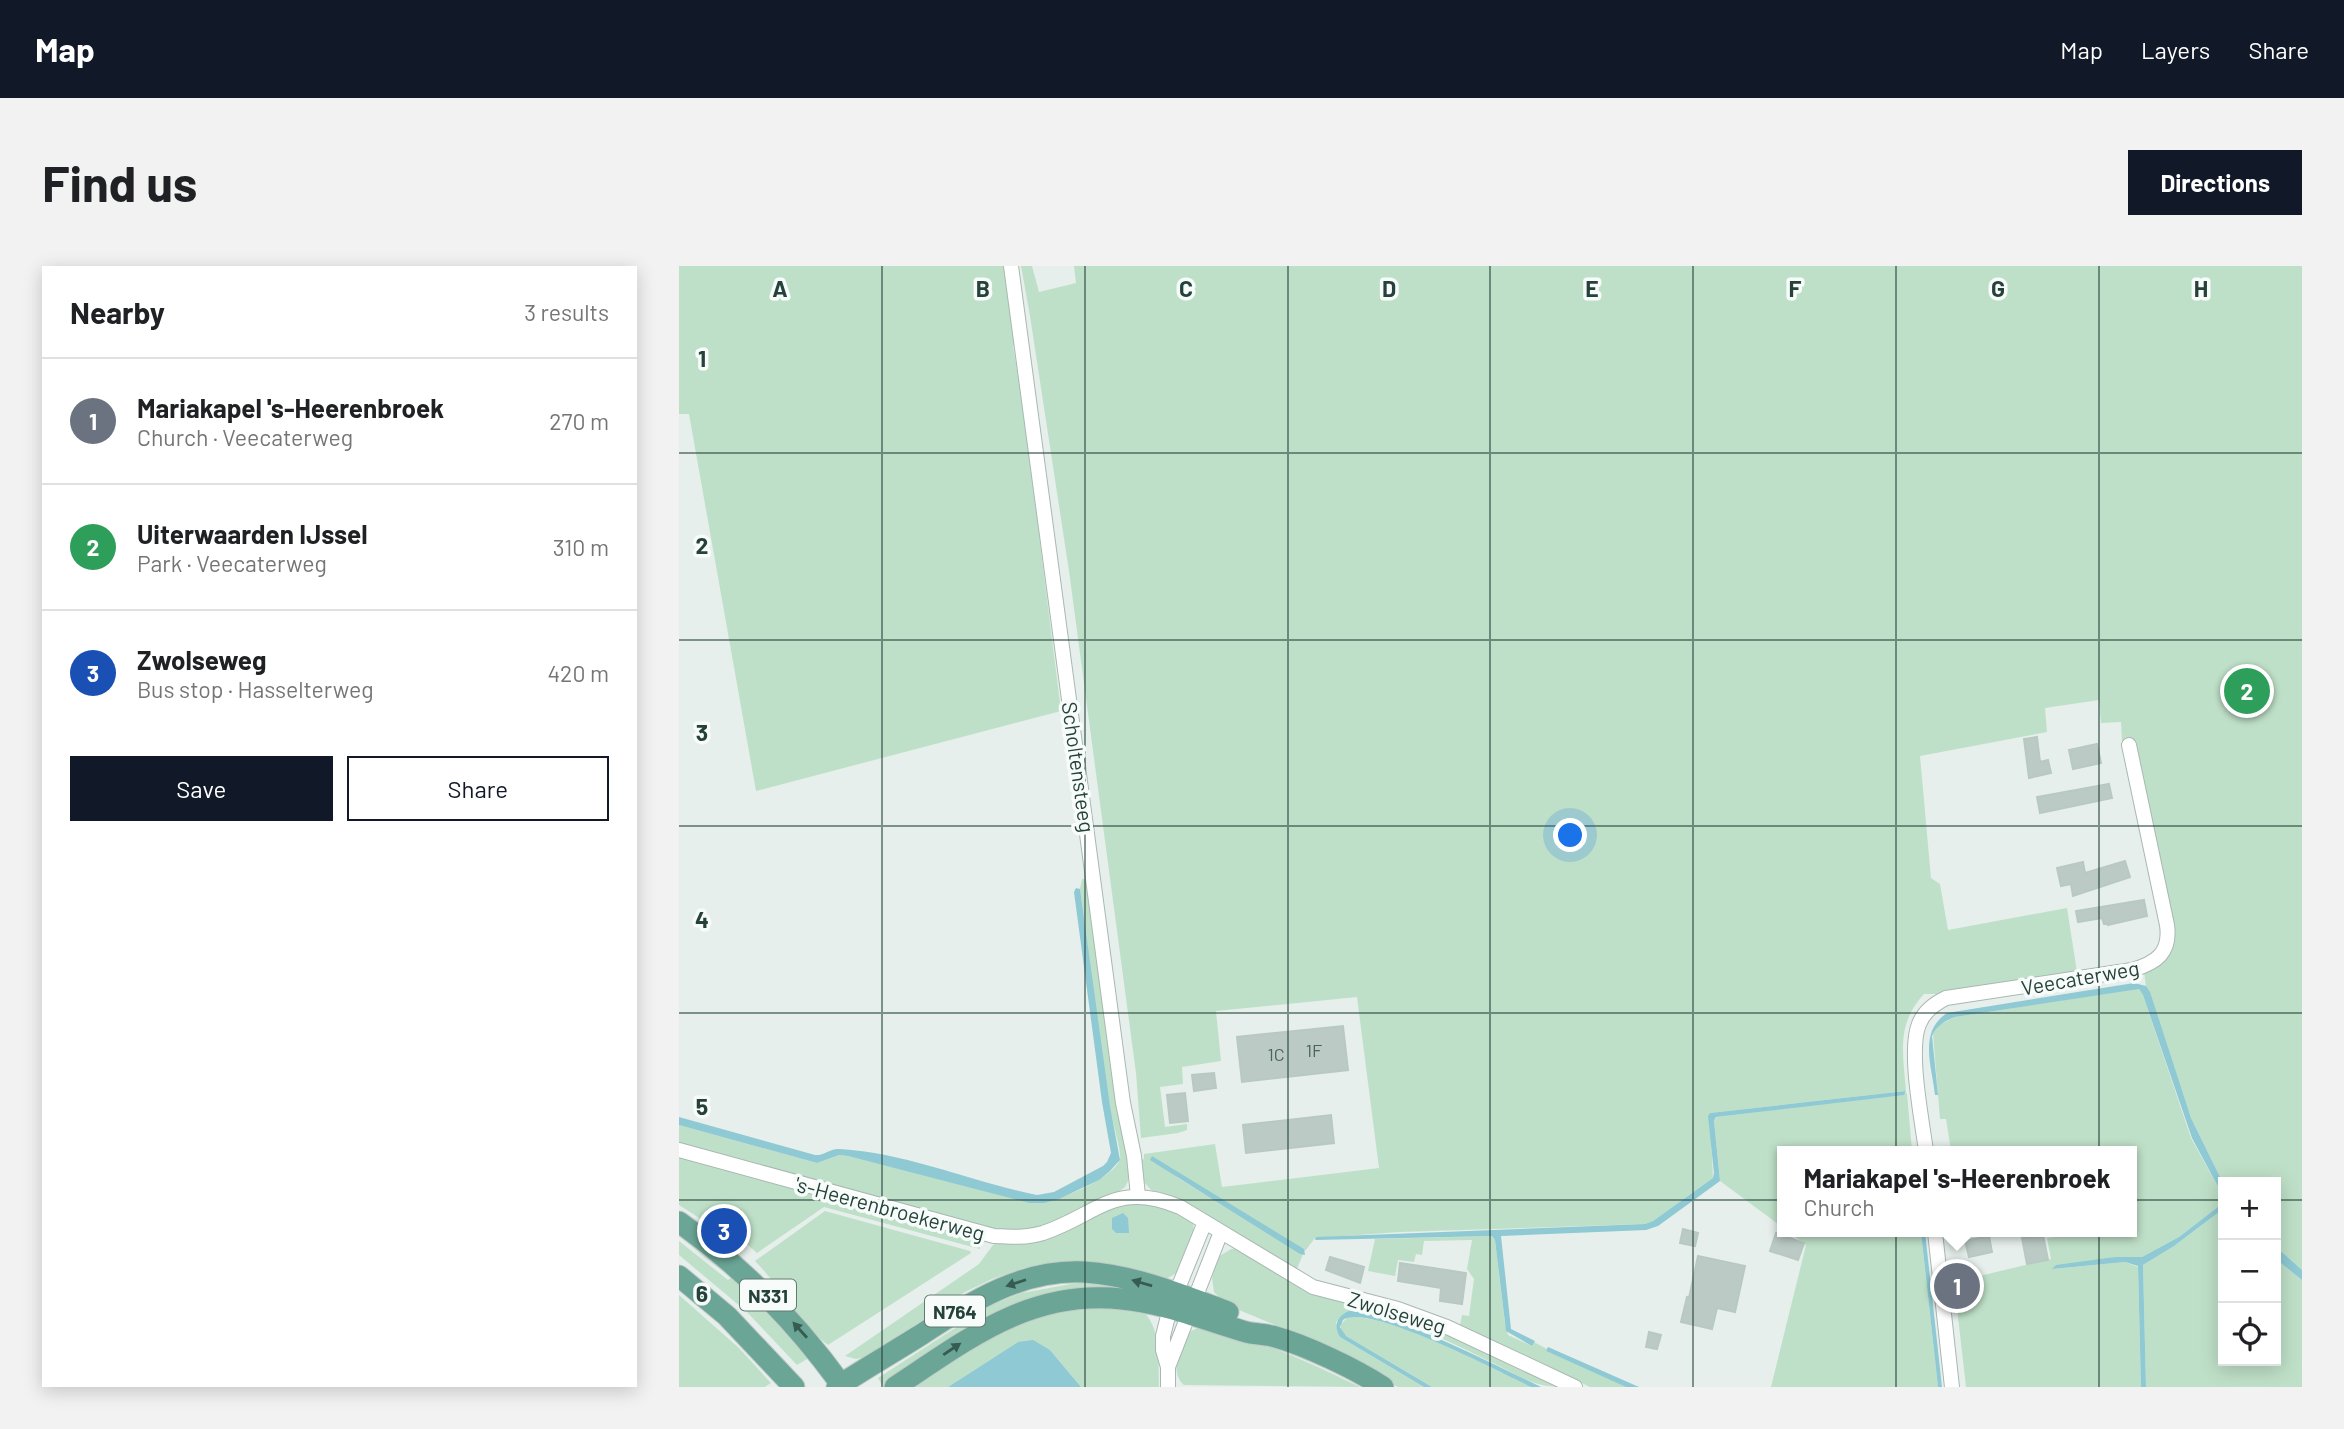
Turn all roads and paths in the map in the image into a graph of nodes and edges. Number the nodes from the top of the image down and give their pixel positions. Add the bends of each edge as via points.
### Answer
1 (1011, 266) edge
2 (2129, 745) dead end
3 (1925, 1146) edge
4 (679, 1150) edge
5 (1138, 1196) junction
6 (679, 1222) edge
7 (1205, 1222) junction
8 (1221, 1232) junction
9 (1936, 1237) edge
10 (679, 1276) edge
11 (1183, 1303) junction
12 (1168, 1367) junction
13 (840, 1386) edge
14 (794, 1387) edge
15 (895, 1387) edge
16 (1168, 1387) edge
17 (1383, 1387) edge
18 (1575, 1387) edge
19 (1952, 1387) edge

1 - 5 street, Scholtensteeg
2 - 3 street, Veecaterweg via 2167,925 2166,949 2154,963 2131,970 1947,998 1933,1005 1915,1035
4 - 5 street, 's-Heerenbroekerweg via 988,1236 1042,1233 1093,1208
5 - 7 street via 1170,1203
13 -> 6 main road, N331 via 808,1339 766,1293
7 - 8 street
7 - 11 street
8 - 11 street
8 - 18 street, Zwolseweg via 1313,1287 1447,1326
9 - 19 street
10 - 14 main road, N331 via 727,1316
11 - 12 street
11 - 12 street via 1163,1336
11 -> 13 main road, N764 via 1124,1278 1083,1272 1028,1279 981,1296
15 -> 11 main road, N764 via 992,1324 1041,1305 1094,1297
11 - 17 main road, N764 via 1255,1322 1272,1336
12 - 16 street

